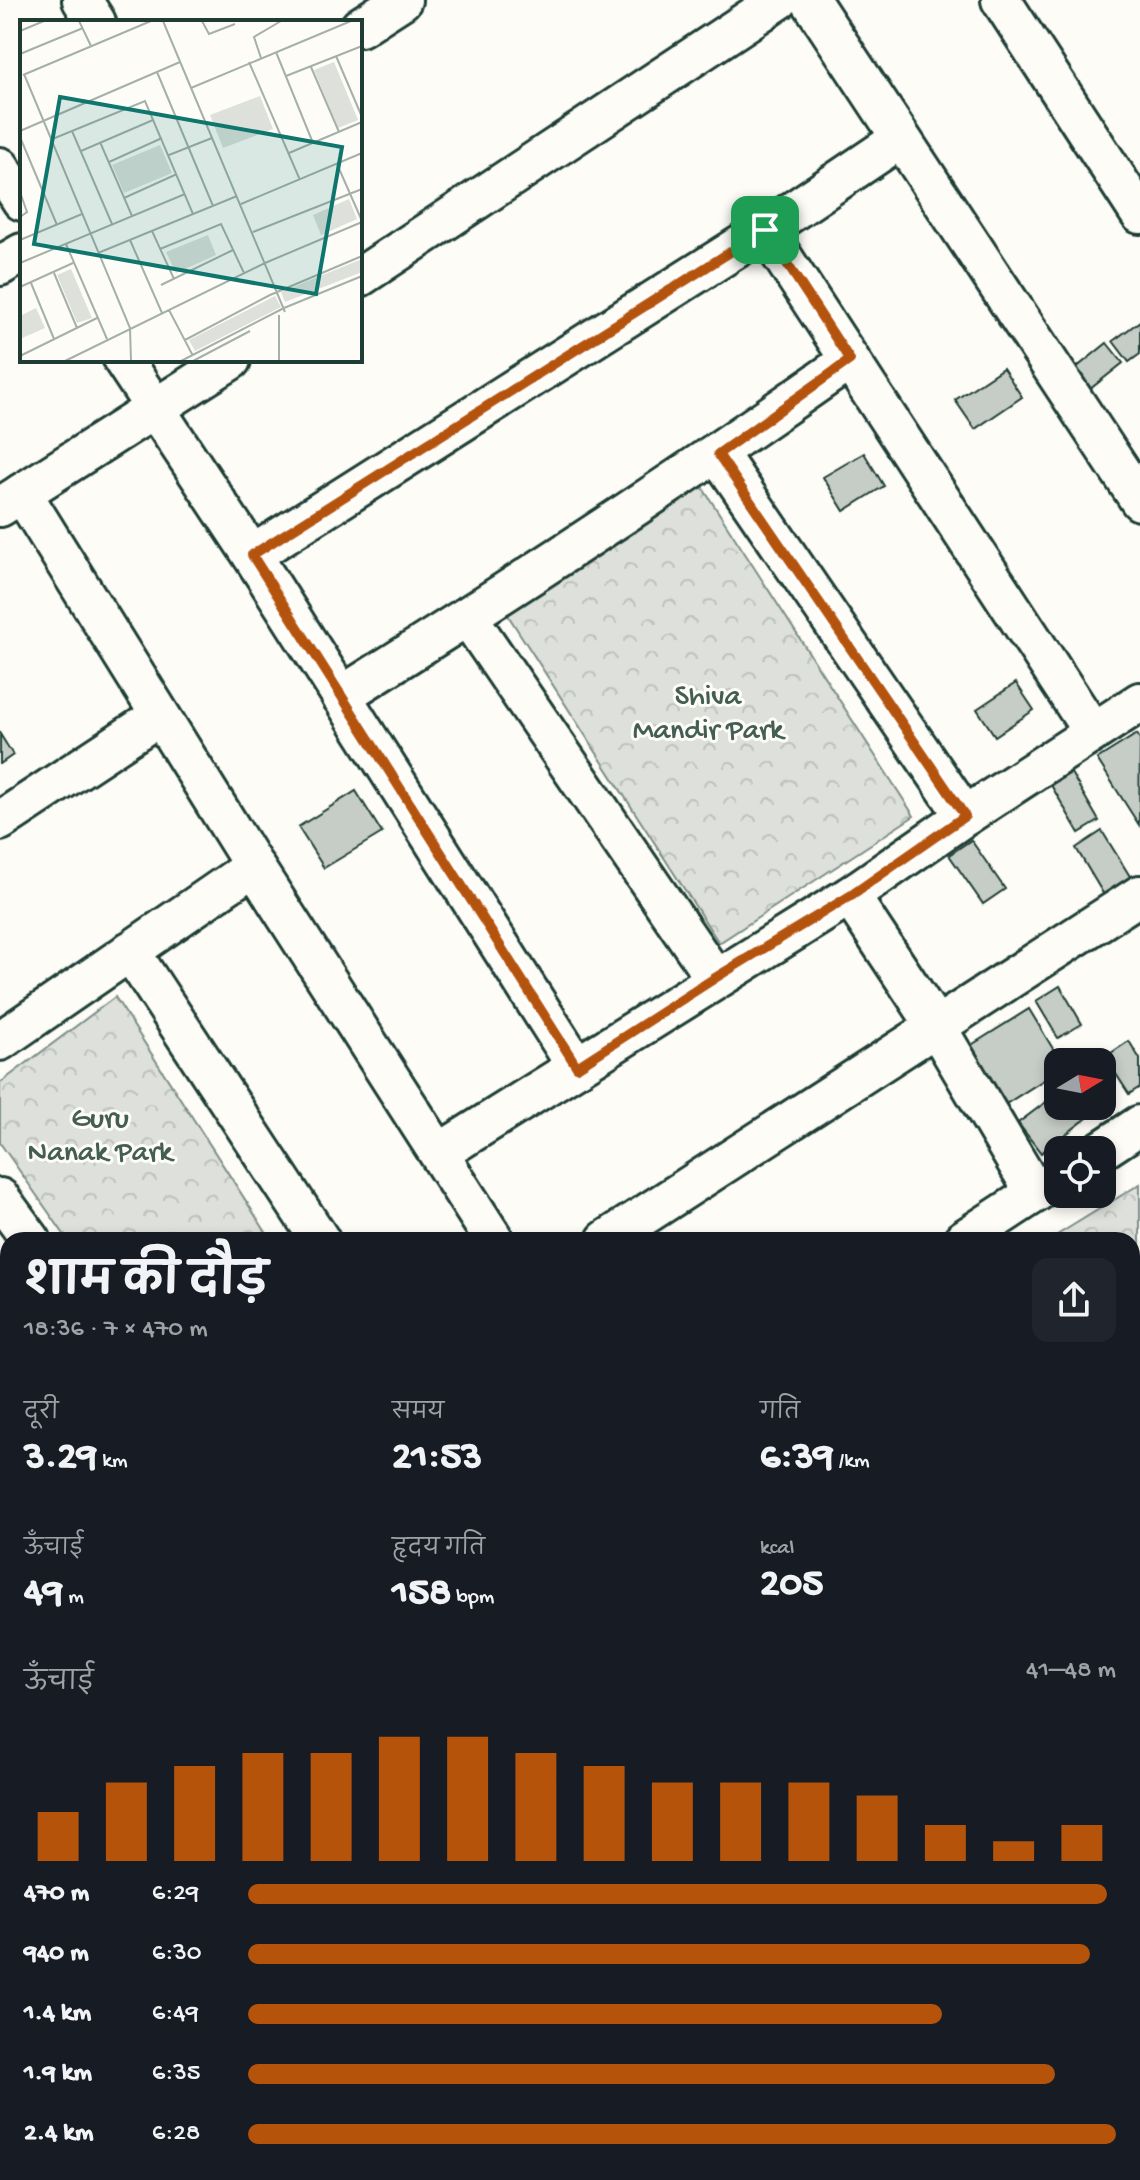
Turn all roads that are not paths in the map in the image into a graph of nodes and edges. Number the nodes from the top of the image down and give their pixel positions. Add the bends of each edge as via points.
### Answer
1 (82, 0) edge
2 (402, 0) edge
3 (779, 0) edge
4 (810, 0) edge
5 (1001, 0) edge
6 (95, 20) edge
7 (362, 26) edge
8 (900, 139) junction
9 (0, 167) edge
10 (20, 198) edge
11 (1140, 214) edge
12 (765, 230) junction
13 (20, 254) edge
14 (0, 266) edge
15 (362, 276) edge
16 (850, 360) junction
17 (124, 362) edge
18 (228, 362) edge
19 (153, 408) junction
20 (718, 454) junction
21 (11, 500) edge
22 (1140, 501) edge
23 (252, 555) junction
24 (468, 617) junction
25 (341, 696) junction
26 (1140, 702) edge
27 (159, 716) junction
28 (1092, 731) junction
29 (965, 816) junction
30 (0, 821) edge
31 (254, 866) junction
32 (1140, 895) edge
33 (850, 896) junction
34 (130, 951) junction
35 (715, 978) junction
36 (936, 1026) junction
37 (0, 1041) edge
38 (577, 1067) junction
39 (1140, 1125) edge
40 (1116, 1141) edge
41 (439, 1153) junction
42 (1044, 1183) edge
43 (1044, 1187) edge
44 (0, 1198) edge
45 (25, 1232) edge
46 (315, 1232) edge
47 (489, 1232) edge
48 (618, 1232) edge
49 (975, 1232) edge

1 - 6 street
2 - 7 street
3 - 15 street
4 - 8 street
5 - 11 street
8 - 12 street
8 - 22 street
9 - 10 street
12 - 16 street
12 - 23 street
13 - 14 street
16 - 20 street
16 - 28 street
17 - 19 street
18 - 19 street
19 - 21 street
19 - 23 street
20 - 24 street
20 - 29 street
21 - 27 street
23 - 25 street
24 - 25 street
24 - 35 street
25 - 38 street
26 - 28 street
27 - 30 street
27 - 31 street
28 - 29 street
29 - 33 street
31 - 34 street
31 - 41 street
32 - 36 street
33 - 35 street
33 - 36 street
34 - 37 street
34 - 46 street
35 - 38 street
36 - 42 street
36 - 48 street
38 - 41 street
39 - 40 street
41 - 47 street
43 - 49 street
44 - 45 street

